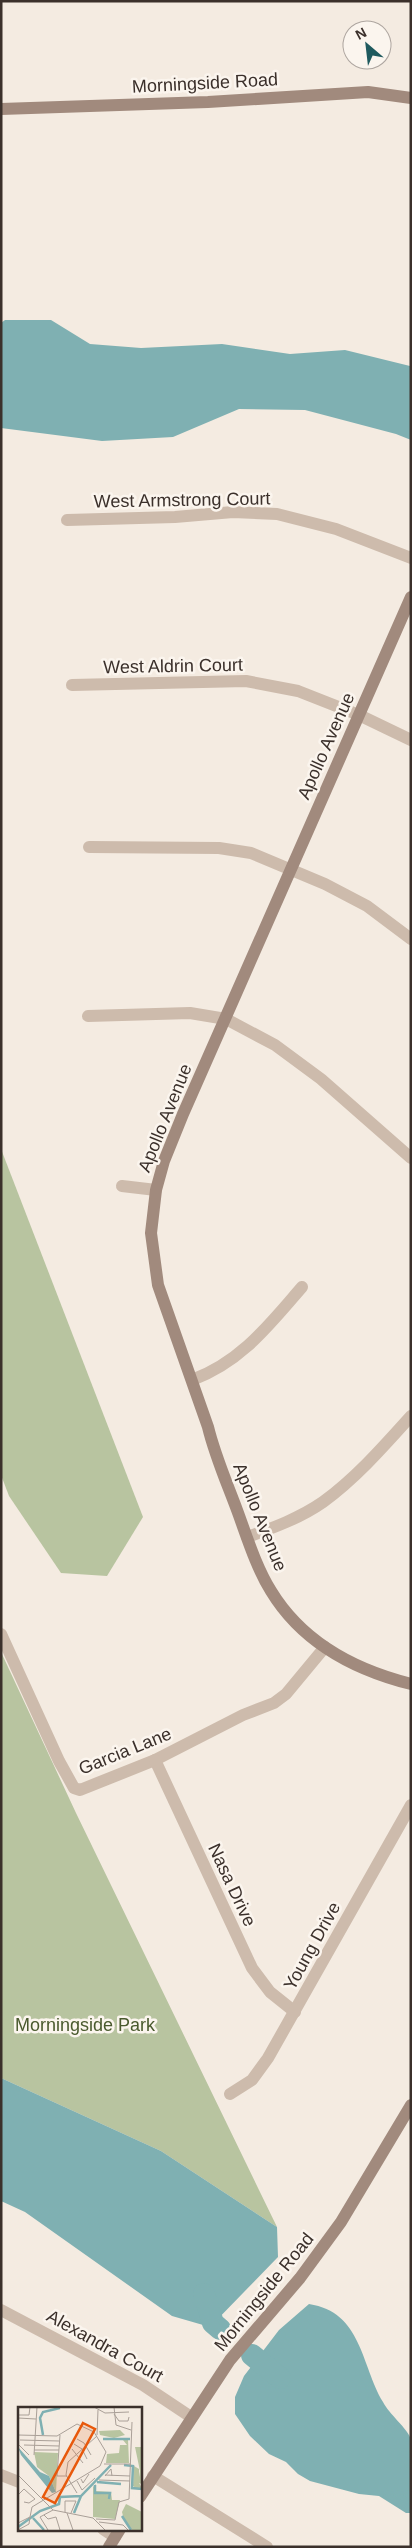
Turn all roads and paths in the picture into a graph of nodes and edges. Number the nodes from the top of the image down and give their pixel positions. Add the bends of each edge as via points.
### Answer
1 (411, 98) edge
2 (1, 109) edge
3 (67, 520) dead end
4 (411, 558) edge
5 (411, 596) edge
6 (72, 684) dead end
7 (359, 715) junction
8 (411, 740) edge
9 (89, 847) dead end
10 (292, 870) junction
11 (411, 940) edge
12 (88, 1016) dead end
13 (226, 1019) junction
14 (411, 1158) edge
15 (122, 1186) dead end
16 (156, 1190) junction
17 (302, 1287) dead end
18 (192, 1380) junction
19 (411, 1416) edge
20 (247, 1537) junction
21 (1, 1634) edge
22 (325, 1647) junction
23 (411, 1684) edge
24 (155, 1760) junction
25 (411, 1805) edge
26 (295, 2012) junction
27 (230, 2094) dead end
28 (411, 2105) edge
29 (1, 2310) edge
30 (191, 2417) junction
31 (1, 2475) edge
32 (153, 2476) junction
33 (18, 2482) edge
34 (141, 2495) edge
35 (104, 2530) edge
36 (115, 2538) edge
37 (267, 2547) edge

1 - 2 street, Morningside Road via 368,92 208,102
3 - 4 street, West Armstrong Court via 233,512 277,514 336,529
5 - 7 street, Apollo Avenue
6 - 7 street, West Aldrin Court via 246,681 298,691
7 - 8 street, West Aldrin Court
7 - 10 street, Apollo Avenue
9 - 10 street via 219,848 251,853
10 - 11 street via 367,906
10 - 13 street, Apollo Avenue
12 - 13 street via 190,1013
13 - 14 street via 275,1045 321,1079
13 - 16 street, Apollo Avenue via 164,1161
15 - 16 street
16 - 18 street, Apollo Avenue via 151,1233 158,1285
17 - 18 street via 240,1354 215,1372
18 - 20 street, Apollo Avenue
19 - 20 street via 322,1503 273,1528
20 - 22 street, Apollo Avenue via 271,1592 302,1628
21 - 24 street, Garcia Lane via 74,1788 87,1789
22 - 23 street, Apollo Avenue via 361,1669
22 - 24 street, Garcia Lane via 286,1694 274,1703
24 - 26 street, Nasa Drive via 252,1968 270,1992
25 - 26 street, Young Drive
26 - 27 street, Young Drive via 252,2080
28 - 30 street, Morningside Road via 342,2222 300,2278 230,2360
29 - 30 street, Alexandra Court via 143,2385
30 - 32 street, Morningside Road
31 - 33 street
32 - 34 street, Morningside Road
32 - 37 street
35 - 36 street

